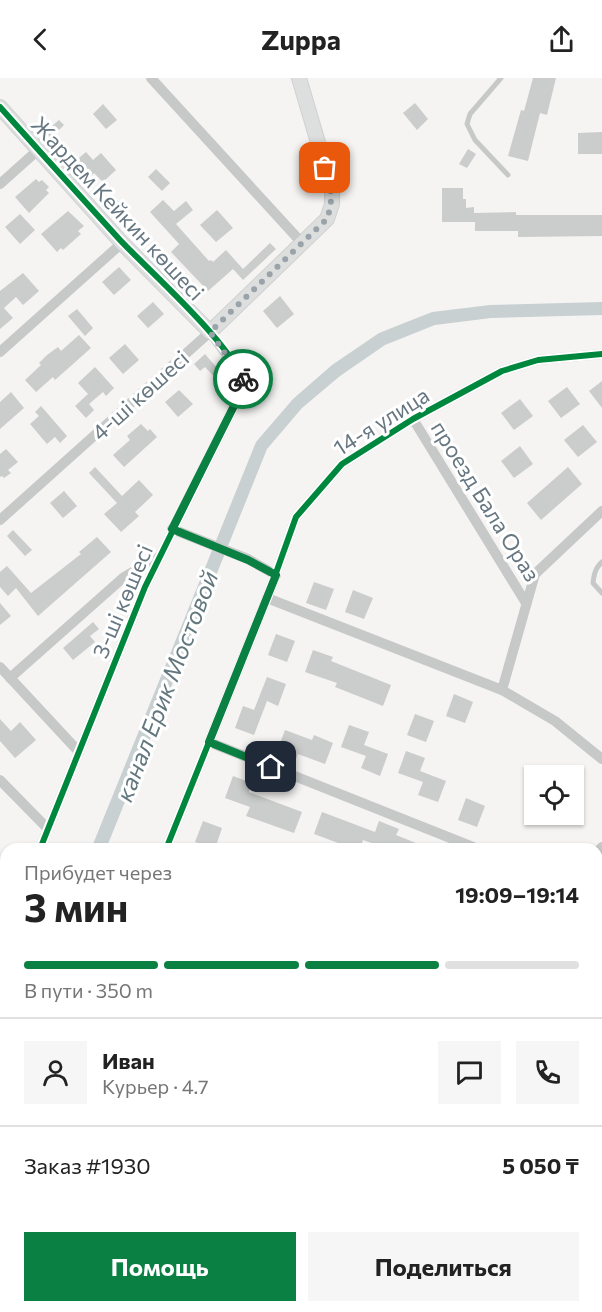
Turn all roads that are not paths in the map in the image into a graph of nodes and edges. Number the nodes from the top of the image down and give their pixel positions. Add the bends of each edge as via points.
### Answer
1 (151, 78) edge
2 (299, 78) edge
3 (501, 78) edge
4 (0, 107) edge
5 (38, 150) junction
6 (508, 175) dead end
7 (0, 184) edge
8 (122, 243) junction
9 (302, 243) junction
10 (210, 332) junction
11 (0, 352) edge
12 (602, 354) edge
13 (413, 419) junction
14 (601, 515) edge
15 (0, 520) edge
16 (172, 529) junction
17 (160, 555) junction
18 (602, 562) edge
19 (276, 575) junction
20 (124, 577) junction
21 (145, 587) junction
22 (602, 593) edge
23 (267, 598) junction
24 (526, 603) junction
25 (0, 667) edge
26 (10, 678) junction
27 (502, 690) junction
28 (209, 742) junction
29 (79, 752) junction
30 (602, 759) edge
31 (0, 780) edge
32 (48, 829) junction
33 (42, 843) edge
34 (168, 843) edge
35 (463, 843) edge

1 - 9 street
2 - 9 street, 4-ші көшесі via 332,190 327,219
3 - 6 lane via 470,114 467,124 475,140
4 - 5 street, Жардем Кейкин көшесі
5 - 7 street
5 - 8 street, Жардем Кейкин көшесі
8 - 10 street, Жардем Кейкин көшесі
8 - 11 street
9 - 10 street, 4-ші көшесі
10 - 15 street, 4-ші көшесі
10 - 16 street, 3-ші көшесі via 243,377 244,386
12 - 13 street, 14-я улица via 538,360 502,371
13 - 19 street, 14-я улица via 342,464 303,508 296,517
13 - 24 street, проезд Бала Ораз
14 - 24 street via 535,574
16 - 17 street, 3-ші көшесі
16 - 19 street
17 - 20 street, 3-ші көшесі
17 - 21 street, 3-ші көшесі
18 - 22 lane via 593,583
19 - 23 street, 14-я улица
20 - 21 street, 3-ші көшесі
20 - 26 street, 3-ші көшесі
21 - 29 street, 3-ші көшесі
23 - 27 street
23 - 28 street, 14-я улица
24 - 27 street
25 - 26 street
26 - 29 street
27 - 30 street via 555,721
28 - 34 street, 14-я улица
28 - 35 street
29 - 32 street, 3-ші көшесі
31 - 32 street
32 - 33 street, 3-ші көшесі

